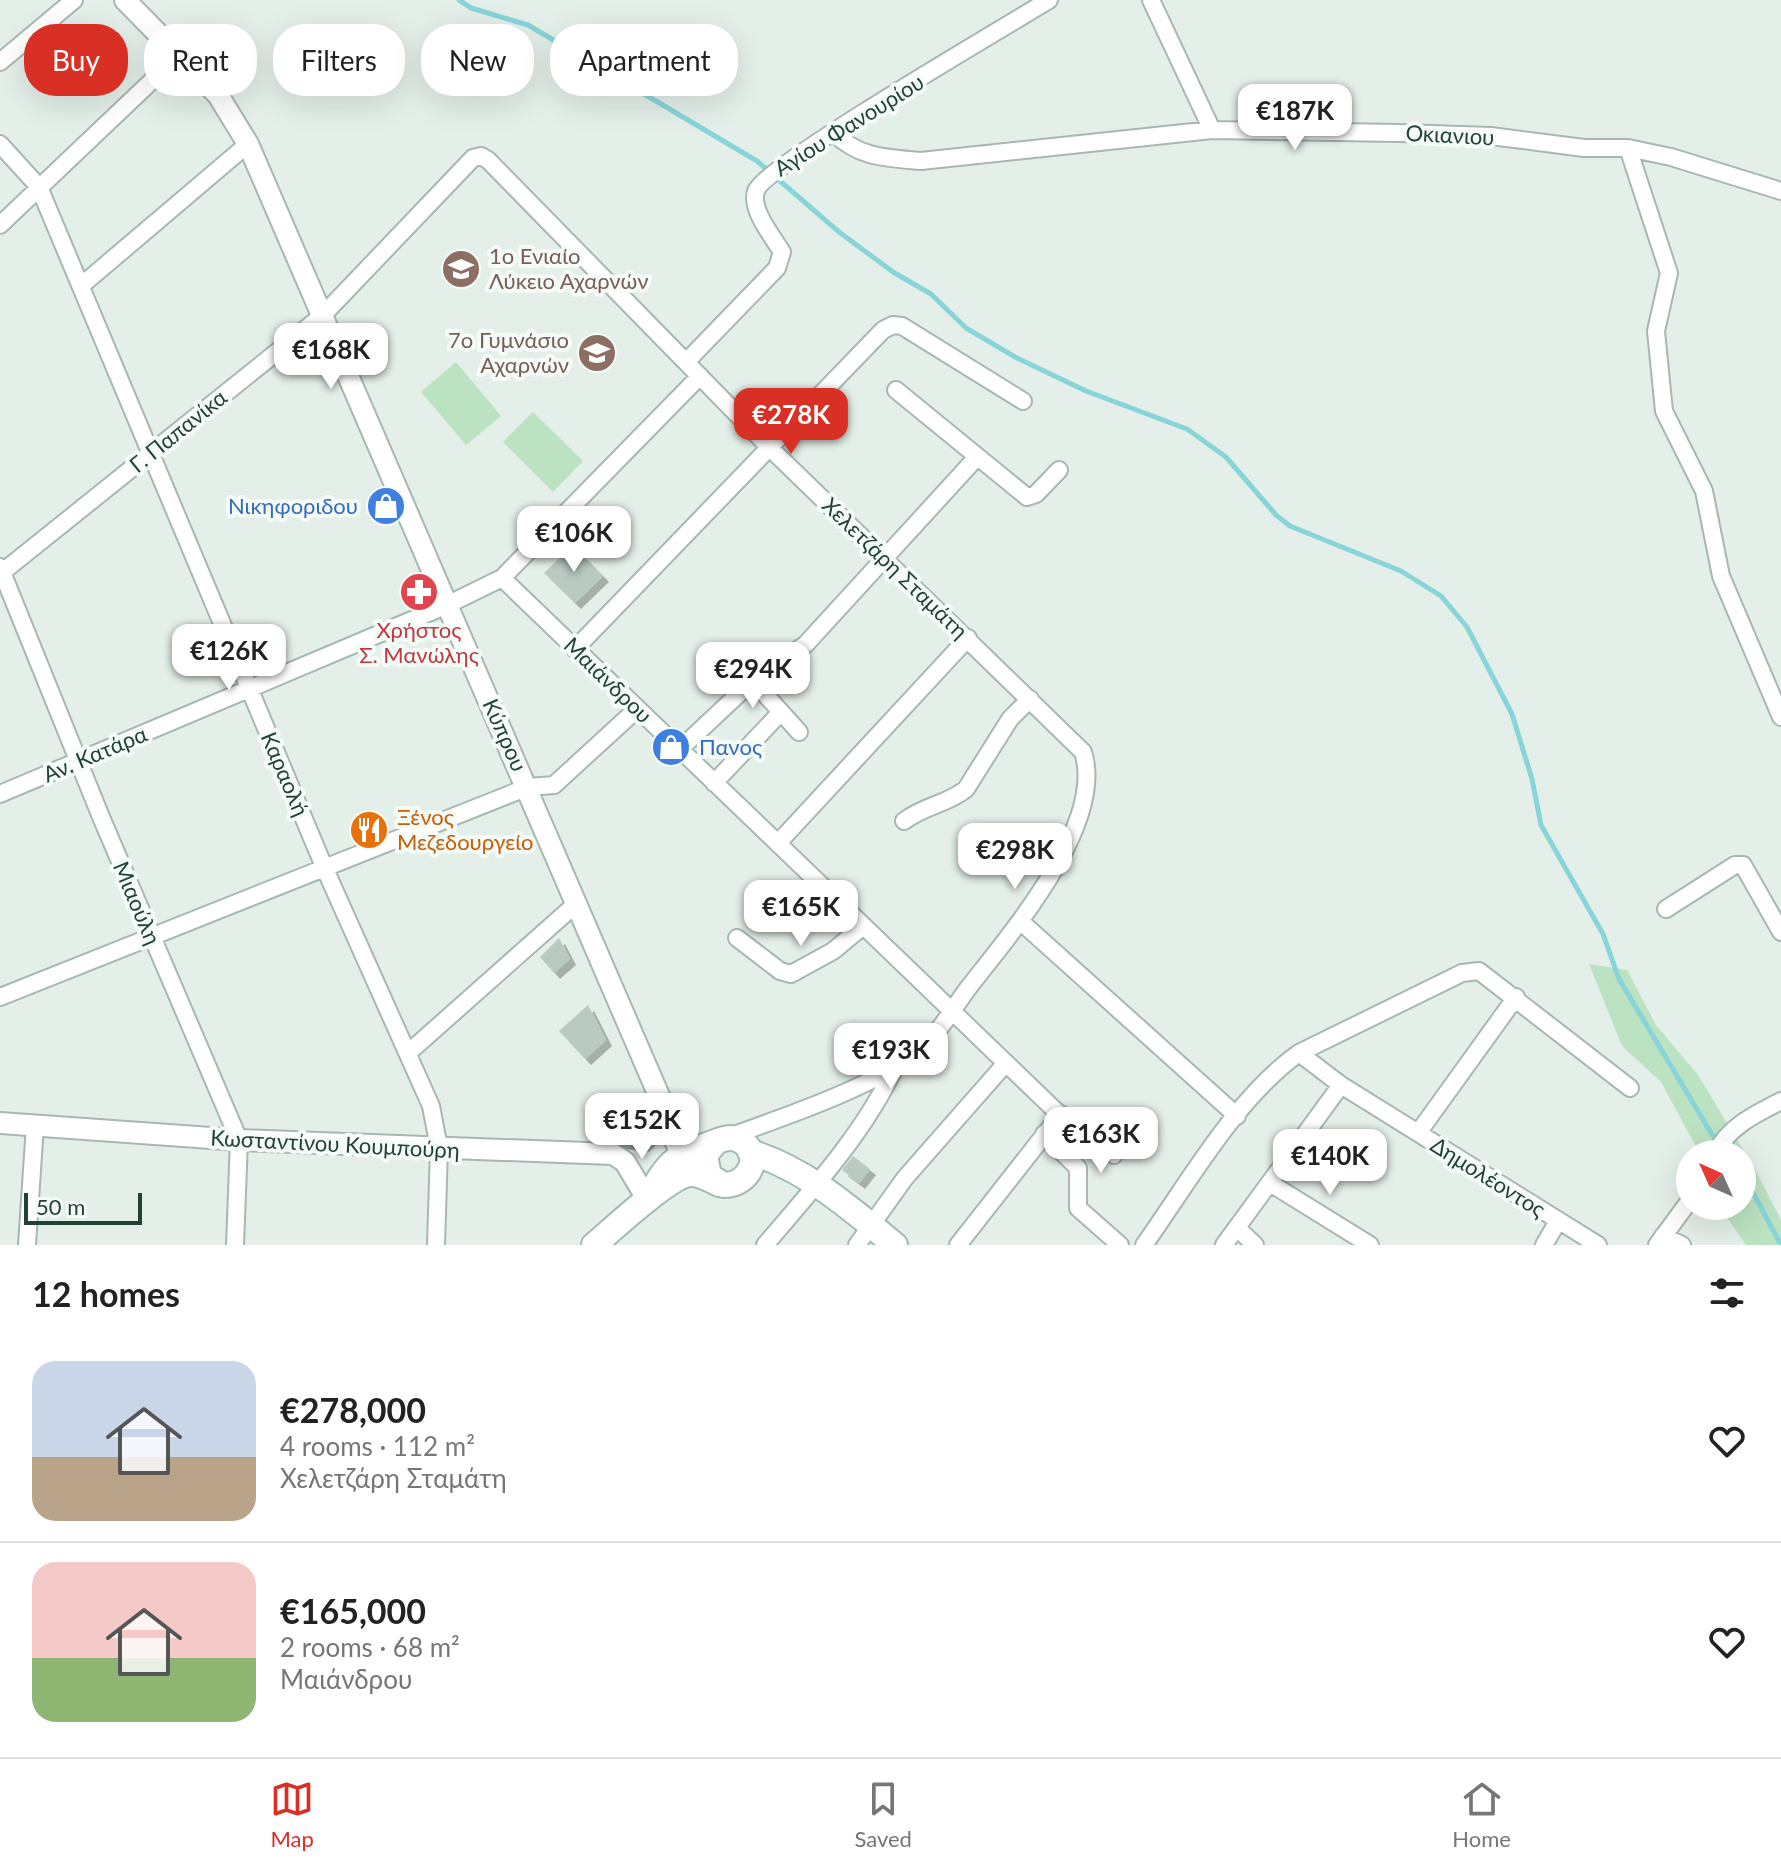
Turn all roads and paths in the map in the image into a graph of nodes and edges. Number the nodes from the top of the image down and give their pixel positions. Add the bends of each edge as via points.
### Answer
1 (74, 0) edge
2 (125, 0) edge
3 (1049, 0) edge
4 (1151, 0) edge
5 (149, 24) edge
6 (0, 62) edge
7 (144, 88) edge
8 (219, 96) edge
9 (1212, 130) junction
10 (834, 133) junction
11 (0, 144) edge
12 (248, 144) junction
13 (1628, 148) junction
14 (488, 160) joint
15 (39, 187) junction
16 (1781, 191) edge
17 (0, 225) edge
18 (82, 285) junction
19 (323, 315) junction
20 (686, 362) junction
21 (700, 376) junction
22 (896, 390) dead end
23 (1023, 401) dead end
24 (771, 449) junction
25 (153, 451) junction
26 (977, 457) junction
27 (1059, 470) dead end
28 (885, 561) junction
29 (1, 571) edge
30 (502, 578) junction
31 (445, 606) junction
32 (968, 638) junction
33 (575, 649) junction
34 (754, 682) junction
35 (249, 689) junction
36 (1030, 699) junction
37 (637, 709) junction
38 (781, 712) junction
39 (1781, 717) edge
40 (799, 732) dead end
41 (680, 749) junction
42 (79, 761) junction
43 (714, 783) junction
44 (528, 787) junction
45 (0, 794) edge
46 (904, 821) dead end
47 (778, 843) junction
48 (325, 869) junction
49 (577, 903) junction
50 (1666, 909) dead end
51 (1020, 921) junction
52 (863, 926) junction
53 (1781, 932) edge
54 (150, 935) junction
55 (737, 938) dead end
56 (0, 997) edge
57 (1516, 997) junction
58 (951, 1010) junction
59 (408, 1053) junction
60 (1299, 1053) junction
61 (1006, 1063) junction
62 (895, 1067) junction
63 (1341, 1085) junction
64 (1630, 1088) dead end
65 (1781, 1101) edge
66 (1058, 1113) junction
67 (786, 1116) junction
68 (1237, 1116) junction
69 (0, 1123) edge
70 (35, 1125) junction
71 (1418, 1133) junction
72 (1044, 1134) junction
73 (239, 1140) junction
74 (1723, 1140) edge
75 (439, 1148) junction
76 (702, 1151) junction
77 (750, 1152) junction
78 (1114, 1155) dead end
79 (811, 1180) junction
80 (1270, 1183) junction
81 (728, 1184) junction
82 (647, 1199) junction
83 (1676, 1219) edge
84 (1558, 1221) junction
85 (1237, 1228) junction
86 (864, 1235) edge
87 (1660, 1240) edge
88 (27, 1245) edge
89 (235, 1245) edge
90 (436, 1245) edge
91 (594, 1245) edge
92 (765, 1245) edge
93 (895, 1245) edge
94 (958, 1245) edge
95 (1120, 1245) edge
96 (1144, 1245) edge
97 (1224, 1245) edge
98 (1255, 1245) edge
99 (1370, 1245) edge
100 (1544, 1245) edge
101 (1598, 1245) edge
102 (1682, 1245) edge

1 - 6 street
2 - 5 street, Κύπρου
3 - 10 street, Αγίου Φανουρίου
4 - 9 street
7 - 15 street
8 - 12 street, Κύπρου
9 - 10 street, Οκιανιου via 921,161 851,150
9 - 13 street, Οκιανιου via 1491,136
10 - 20 street, Αγίου Φανουρίου via 803,149 757,188 754,199 782,252 777,268
11 - 15 street, Καραολή
12 - 18 street
12 - 19 street, Κύπρου
13 - 16 street, Οκιανιου
13 - 39 street via 1669,273 1656,331 1664,411 1704,491 1721,576
14 - 19 street, Γ. Παπανίκα via 473,158
14 - 20 street, Χελετζάρη Σταμάτη
15 - 17 street
15 - 18 street, Καραολή
18 - 25 street, Καραολή
19 - 25 street, Γ. Παπανίκα
19 - 31 street, Κύπρου
20 - 21 street, Χελετζάρη Σταμάτη
21 - 24 street, Χελετζάρη Σταμάτη
21 - 30 street, Αν. Κατάρα
22 - 26 street
23 - 24 street via 893,325
24 - 28 street, Χελετζάρη Σταμάτη
24 - 33 street
25 - 29 street, Γ. Παπανίκα
25 - 35 street, Καραολή
26 - 27 street via 1027,497
26 - 28 street
28 - 32 street, Χελετζάρη Σταμάτη
28 - 34 street via 806,644
29 - 42 street, Μιαούλη
30 - 31 street, Αν. Κατάρα
30 - 33 street, Μαιάνδρου
31 - 35 street, Αν. Κατάρα
31 - 44 street, Κύπρου
32 - 36 street, Χελετζάρη Σταμάτη
32 - 47 street
33 - 37 street, Μαιάνδρου
34 - 38 street
34 - 41 street
35 - 42 street, Αν. Κατάρα
35 - 48 street, Καραολή
36 - 46 street via 1010,719 966,789 955,798 926,805
36 - 51 street, Χελετζάρη Σταμάτη via 1083,752 1088,777 1062,856
37 - 41 street, Μαιάνδρου
37 - 44 street via 554,785
38 - 40 street
38 - 43 street
41 - 43 street, Μαιάνδρου
42 - 45 street, Αν. Κατάρα
42 - 54 street, Μιαούλη
43 - 47 street, Μαιάνδρου
44 - 48 street
44 - 49 street, Κύπρου
47 - 52 street, Μαιάνδρου
48 - 54 street
48 - 59 street, Καραολή
49 - 59 street
49 - 76 street, Κύπρου via 663,1105
50 - 53 street via 1743,865
51 - 58 street
51 - 68 street
52 - 55 street via 833,951 791,974
52 - 58 street, Μαιάνδρου
54 - 56 street
54 - 73 street, Μιαούλη
57 - 60 street via 1470,970
57 - 64 street
57 - 71 street
58 - 61 street, Μαιάνδρου
58 - 62 street via 930,1041
59 - 75 street, Καραολή via 431,1106
60 - 63 street, Δημολέοντος
60 - 68 street via 1279,1067
61 - 66 street, Μαιάνδρου
61 - 86 street via 905,1178
62 - 67 street
62 - 79 street via 886,1089
63 - 71 street, Δημολέοντος
63 - 80 street
65 - 74 street
66 - 72 street
66 - 78 street, Μαιάνδρου
67 - 76 street
67 - 77 street
68 - 96 street
69 - 70 street, Κωσταντίνου Κουμπούρη
70 - 73 street, Κωσταντίνου Κουμπούρη
70 - 88 street
71 - 84 street, Δημολέοντος
72 - 94 street
72 - 95 street via 1078,1168 1078,1208
73 - 75 street, Κωσταντίνου Κουμπούρη
73 - 89 street, Μιαούλη
75 - 82 street, Κωσταντίνου Κουμπούρη via 613,1154 625,1162
75 - 90 street, Καραολή
76 - 77 main road via 741,1142
76 - 81 main road, Κύπρου
76 - 81 main road via 707,1151 709,1176
76 - 82 main road
77 - 79 main road via 784,1163
77 - 81 main road via 750,1171
79 - 81 main road via 775,1174
79 - 86 main road
79 - 92 street
80 - 85 street
80 - 99 street
82 - 91 main road
83 - 87 street
84 - 100 street
84 - 101 street, Δημολέοντος
85 - 97 street
85 - 98 street
86 - 93 main road
87 - 102 street

